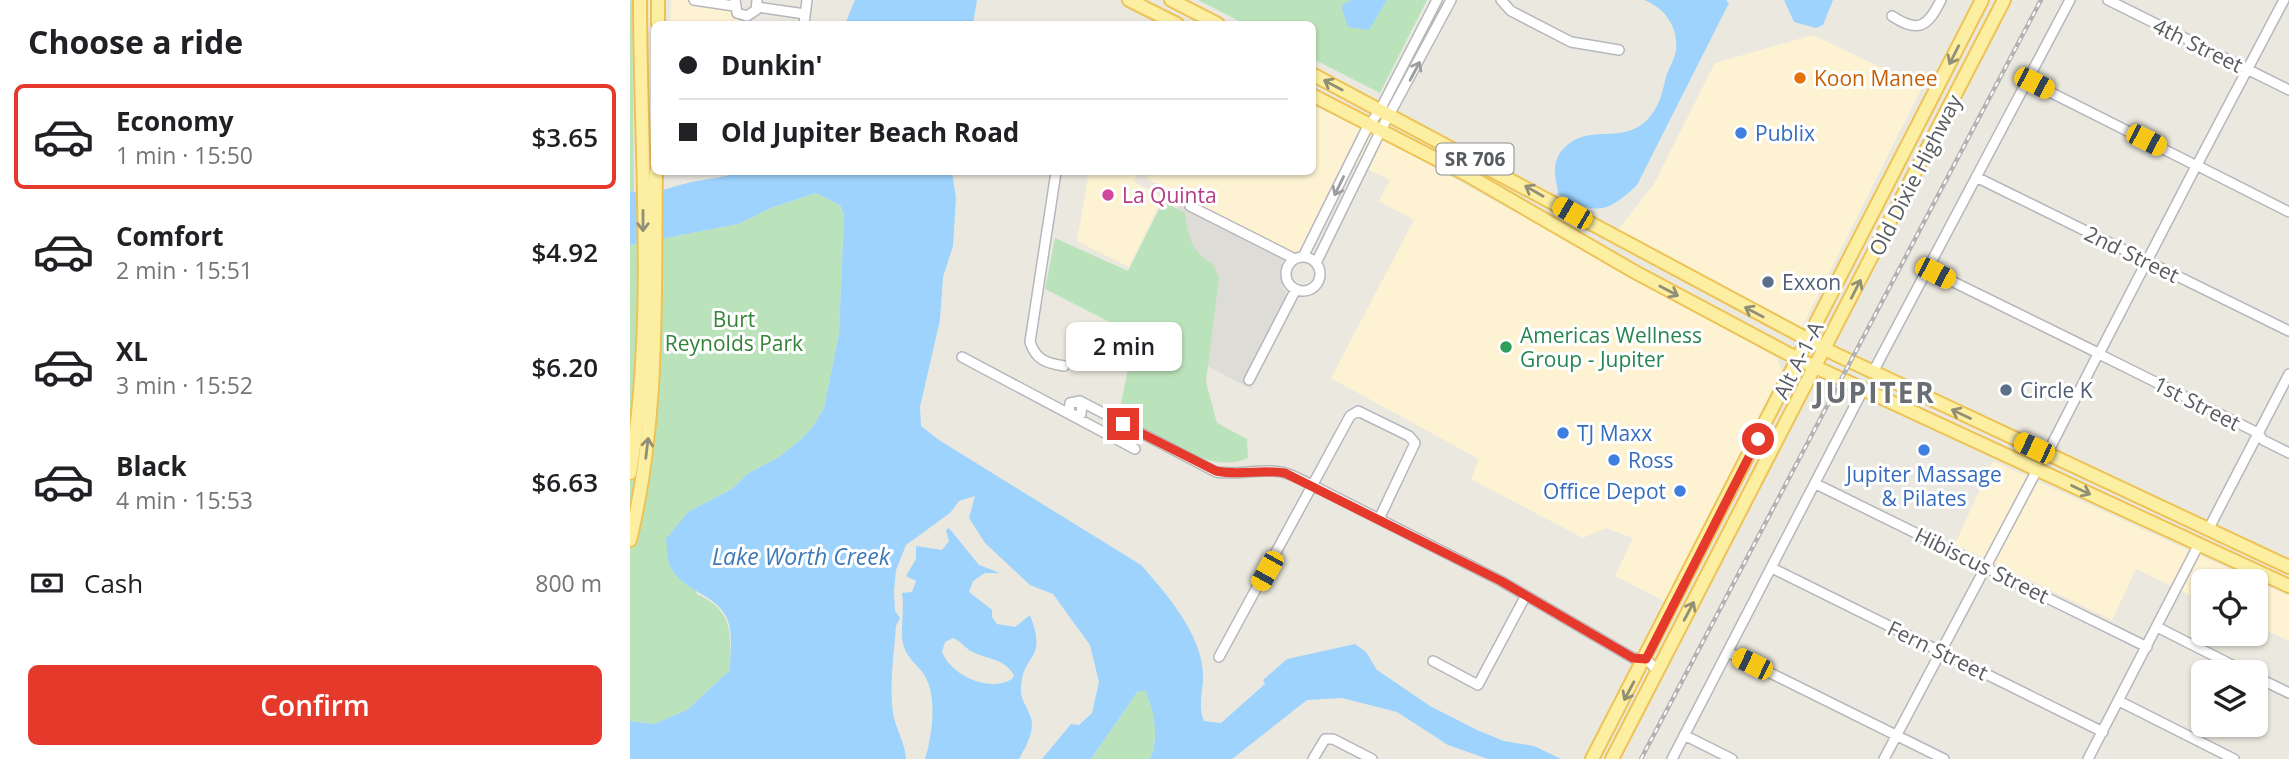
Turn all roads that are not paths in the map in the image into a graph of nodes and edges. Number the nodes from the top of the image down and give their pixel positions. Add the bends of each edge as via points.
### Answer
1 (640, 0) edge
2 (658, 0) edge
3 (694, 0) edge
4 (807, 0) edge
5 (1129, 0) edge
6 (1171, 0) edge
7 (1437, 0) edge
8 (1451, 0) edge
9 (1502, 0) edge
10 (1941, 0) edge
11 (1982, 0) edge
12 (2004, 0) edge
13 (2070, 0) edge
14 (2108, 0) edge
15 (2284, 0) edge
16 (734, 3) edge
17 (757, 3) edge
18 (805, 14) junction
19 (1892, 16) dead end
20 (745, 20) edge
21 (658, 21) edge
22 (804, 21) edge
23 (1171, 21) edge
24 (1212, 21) edge
25 (1619, 50) dead end
26 (2248, 70) junction
27 (1316, 76) edge
28 (2028, 80) junction
29 (2289, 90) edge
30 (1956, 94) junction
31 (1316, 96) edge
32 (1926, 110) junction
33 (1386, 113) junction
34 (1375, 127) junction
35 (2197, 166) junction
36 (1056, 175) edge
37 (1976, 177) junction
38 (651, 180) edge
39 (1190, 206) dead end
40 (2289, 212) edge
41 (1635, 250) junction
42 (1299, 258) junction
43 (1316, 262) junction
44 (2147, 262) junction
45 (1626, 267) junction
46 (1927, 269) junction
47 (1296, 289) junction
48 (2289, 331) edge
49 (1808, 340) junction
50 (1825, 349) junction
51 (2098, 354) junction
52 (962, 357) dead end
53 (1798, 359) junction
54 (1064, 366) dead end
55 (1815, 367) junction
56 (1873, 372) junction
57 (2289, 374) edge
58 (1249, 380) dead end
59 (1863, 390) junction
60 (1073, 415) junction
61 (1944, 427) junction
62 (2258, 433) junction
63 (1135, 449) dead end
64 (2289, 453) edge
65 (2047, 454) junction
66 (2037, 470) junction
67 (630, 473) edge
68 (1816, 484) junction
69 (1314, 486) junction
70 (1727, 499) junction
71 (2163, 507) junction
72 (1379, 519) junction
73 (2209, 528) junction
74 (630, 540) edge
75 (2199, 544) junction
76 (1986, 567) junction
77 (2289, 567) edge
78 (1772, 568) junction
79 (1704, 582) junction
80 (2289, 586) edge
81 (1525, 597) junction
82 (2157, 627) junction
83 (2147, 647) junction
84 (1728, 652) junction
85 (1941, 652) junction
86 (1219, 657) dead end
87 (1646, 659) junction
88 (2222, 660) edge
89 (1433, 661) dead end
90 (1658, 671) junction
91 (2268, 683) edge
92 (2289, 693) edge
93 (2119, 701) junction
94 (2103, 732) junction
95 (1684, 735) junction
96 (1896, 736) junction
97 (1313, 759) edge
98 (1372, 759) edge
99 (1592, 759) edge
100 (1612, 759) edge
101 (1672, 759) edge
102 (1732, 759) edge
103 (1884, 759) edge
104 (1944, 759) edge
105 (2088, 759) edge
106 (2234, 759) edge

1 - 38 main road
2 - 21 main road
3 - 16 street
4 - 18 street
5 - 23 main road
6 - 24 main road
7 - 33 street
33 -> 8 street
9 - 25 street via 1511,11 1571,42
10 - 19 street via 1932,18 1922,25 1905,25
11 -> 32 main road, Old Dixie Highway
12 - 30 main road, Old Dixie Highway
13 - 28 street
14 - 26 street, 4th Street
15 - 26 street
16 - 20 street
17 - 18 street
17 - 20 street
18 - 22 street
26 - 29 street, 4th Street
26 - 35 street
33 -> 27 main road, SR 706
28 - 35 street
28 - 37 street
30 - 32 main road
50 -> 30 main road, Old Dixie Highway
31 - 34 main road, SR 706
32 - 49 main road, Alt A-1-A
33 - 34 street
41 -> 33 main road, SR 706 via 1503,173
34 -> 42 street
34 - 43 street
34 - 45 main road, SR 706
35 - 40 street
35 - 44 street
36 - 54 street via 1031,342 1038,357
37 - 44 street, 2nd Street
37 - 46 street
38 -> 67 main road via 643,257 641,375
74 -> 38 main road via 651,416 656,254
39 - 42 street
41 - 45 main road
49 -> 41 main road, SR 706
42 - 43 street
42 - 47 street via 1286,272
43 - 47 street via 1320,272 1317,283 1307,290
44 - 48 street, 2nd Street
44 - 51 street
45 -> 53 main road, SR 706
46 - 51 street, 1st Street
46 - 56 street
47 - 58 street
49 - 50 main road, SR 706
49 - 53 main road, Alt A-1-A
50 - 55 main road, Alt A-1-A
50 - 56 main road, SR 706
51 - 62 street, 1st Street
51 - 65 street
52 - 60 street
53 - 55 main road, SR 706
53 - 70 main road, Alt A-1-A
55 - 59 main road, SR 706
55 - 79 main road, Alt A-1-A
65 -> 56 main road, SR 706
57 - 62 street
59 - 61 main road, SR 706
59 - 68 street
60 - 63 street
60 - 69 street via 1068,410 1077,400 1216,471 1232,475 1285,473
61 - 65 main road via 1969,430 2028,456
61 - 66 main road, SR 706
62 - 64 street, 1st Street
62 - 73 street
65 - 71 main road, SR 706
66 - 71 main road via 2060,467 2147,505
66 -> 75 main road, SR 706
66 - 76 street
68 - 76 street, Hibiscus Street
68 - 78 street
69 - 72 street
69 - 72 street via 1353,413 1358,411 1398,430 1414,440 1415,449
69 - 86 street
70 - 79 main road via 1725,525 1704,566
70 - 87 main road, Alt A-1-A
71 - 73 main road, SR 706
72 - 81 street
73 - 77 main road, SR 706
75 - 80 main road, SR 706
75 - 82 street
76 - 83 street, Hibiscus Street
76 - 85 street
78 - 84 street
78 - 85 street, Fern Street
90 -> 79 main road, Alt A-1-A
81 - 87 street via 1633,658
81 - 89 street via 1478,685
82 - 83 street
82 - 88 street
83 - 93 street
84 - 95 street
84 - 96 street
85 - 94 street, Fern Street
85 - 96 street
87 - 90 street
87 -> 99 main road, Alt A-1-A
90 - 100 main road, Alt A-1-A
91 - 92 street
93 - 94 street
93 - 106 street
94 - 105 street
95 - 101 street
95 - 102 street
96 - 103 street
96 - 104 street
97 - 98 street via 1325,739

